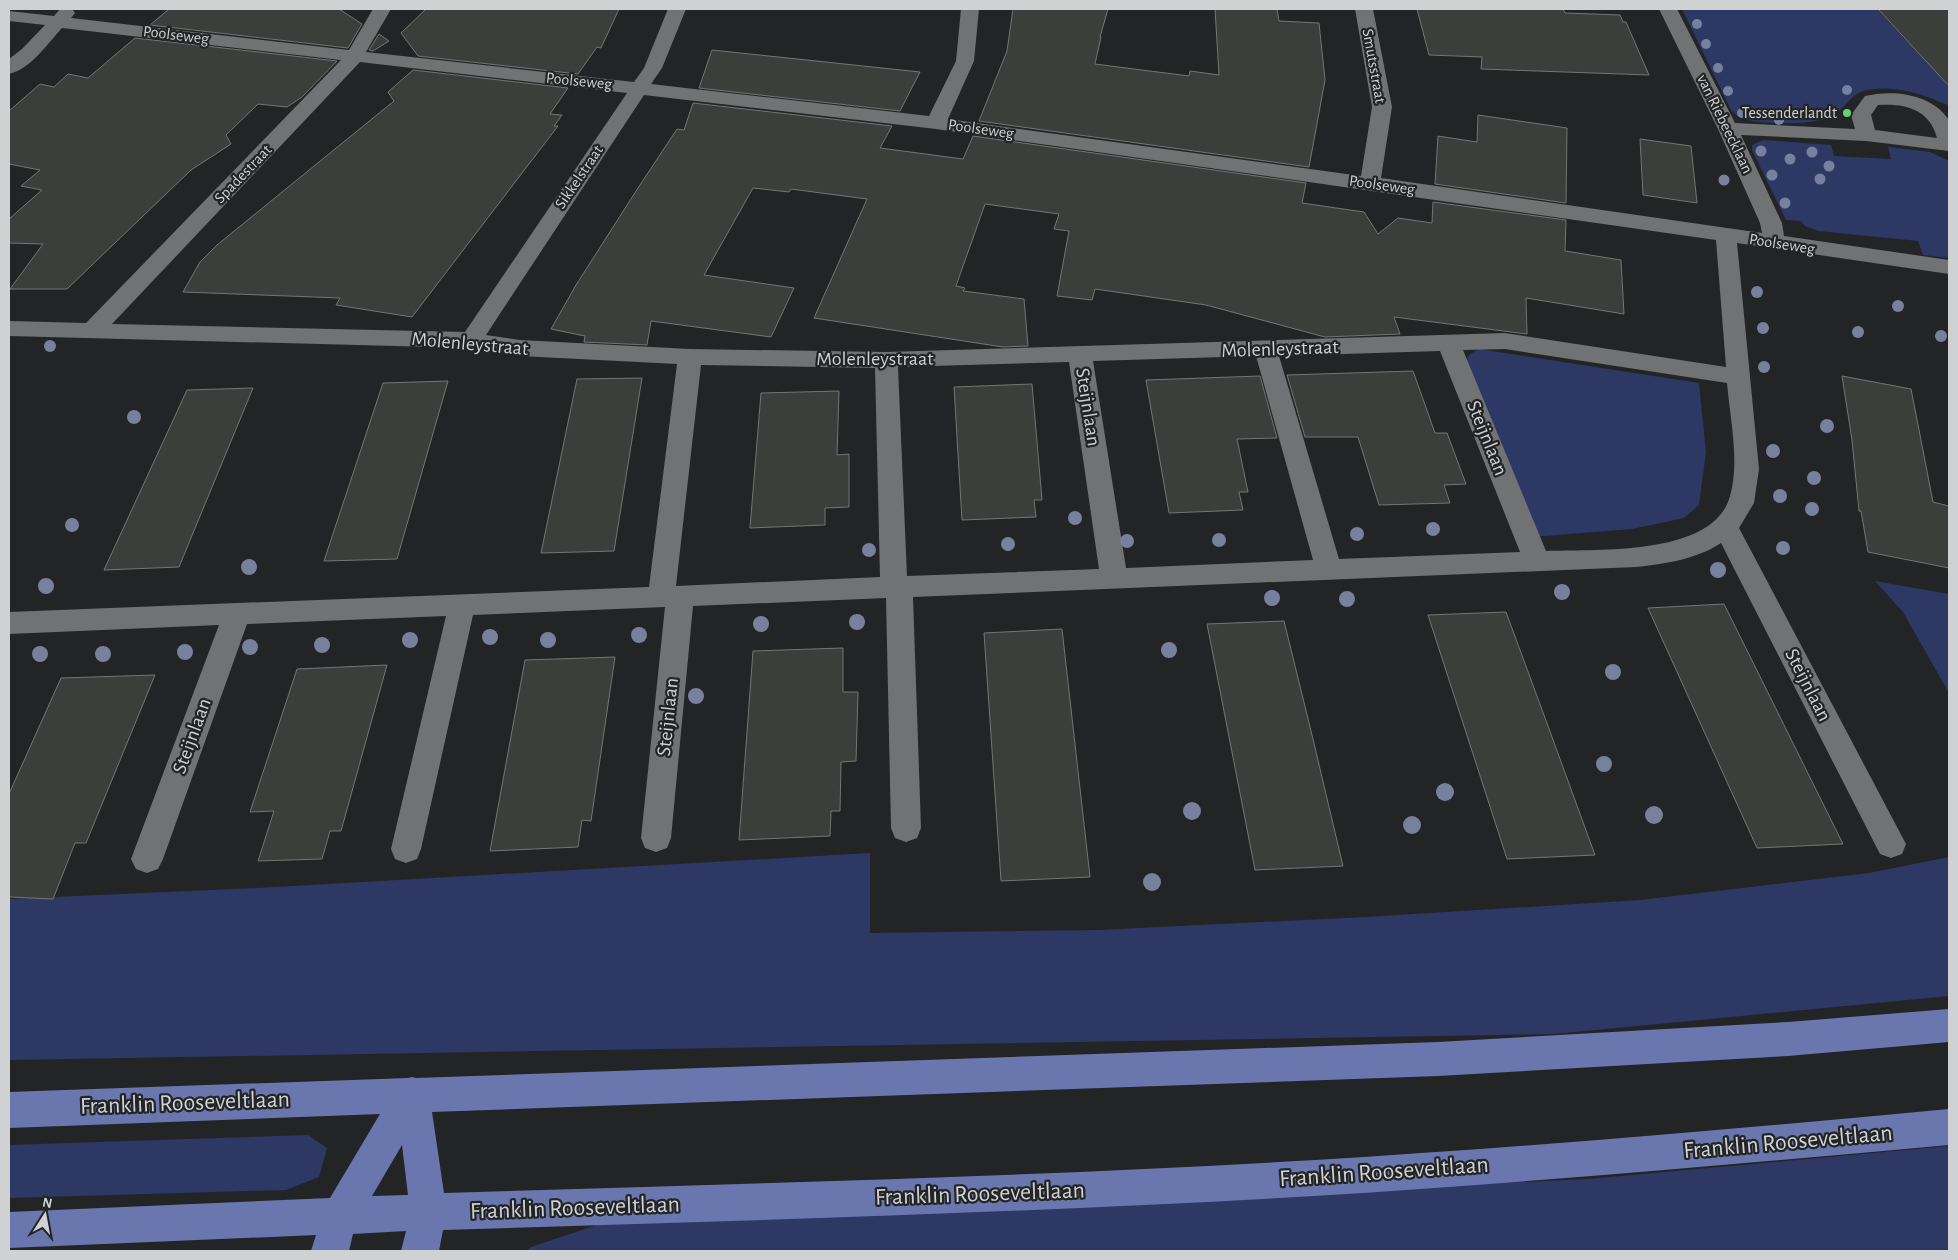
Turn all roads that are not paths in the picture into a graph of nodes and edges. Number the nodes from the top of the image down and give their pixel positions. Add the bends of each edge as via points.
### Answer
1 (382, 9) edge
2 (677, 9) edge
3 (970, 9) edge
4 (1364, 9) edge
5 (1668, 9) edge
6 (63, 15) edge
7 (9, 16) edge
8 (9, 49) edge
9 (355, 56) junction
10 (9, 68) edge
11 (639, 87) junction
12 (936, 123) junction
13 (1728, 128) junction
14 (1866, 135) junction
15 (1949, 144) edge
16 (1370, 183) junction
17 (1726, 235) junction
18 (1774, 242) junction
19 (1949, 267) edge
20 (9, 329) edge
21 (92, 331) junction
22 (471, 340) junction
23 (1448, 342) junction
24 (1266, 350) junction
25 (1080, 355) junction
26 (690, 357) junction
27 (886, 360) junction
28 (1739, 377) junction
29 (1725, 525) junction
30 (1537, 562) junction
31 (1329, 570) junction
32 (1114, 578) junction
33 (896, 587) junction
34 (671, 596) junction
35 (462, 605) junction
36 (237, 613) junction
37 (9, 623) edge
38 (906, 828) dead end
39 (656, 838) dead end
40 (1891, 844) dead end
41 (406, 849) dead end
42 (147, 860) dead end
43 (1949, 1025) edge
44 (412, 1094) junction
45 (9, 1110) edge
46 (1949, 1127) edge
47 (429, 1212) junction
48 (340, 1216) junction
49 (9, 1230) edge
50 (330, 1251) edge
51 (420, 1251) edge

1 - 9 street, Spadestraat
2 - 11 street, Sikkelstraat via 652,68
3 - 12 street via 965,61
4 - 16 street, Smutsstraat via 1382,107
5 - 13 street, van Riebeecklaan
6 - 7 street, Poolseweg
6 - 8 street
6 - 9 street, Poolseweg
6 - 10 street via 29,53
9 - 11 street, Poolseweg
9 - 21 street, Spadestraat
11 - 12 street, Poolseweg
11 - 22 street, Sikkelstraat
12 - 16 street, Poolseweg
13 - 14 street
13 - 18 street, van Riebeecklaan via 1771,223
14 - 15 street
14 - 15 street via 1861,115 1872,100 1894,98 1916,102 1935,113 1947,129
16 - 17 street, Poolseweg
17 - 18 street, Poolseweg
17 - 28 street
18 - 19 street, Poolseweg
20 - 21 street, Molenleystraat
21 - 22 street, Molenleystraat
22 - 26 street, Molenleystraat via 520,348
23 - 24 street, Molenleystraat
23 - 28 street, Molenleystraat via 1504,340
23 - 30 street, Steijnlaan
24 - 25 street, Molenleystraat
24 - 31 street
25 - 27 street, Molenleystraat
25 - 32 street, Steijnlaan
26 - 27 street, Molenleystraat
26 - 34 street, Steijnlaan
27 - 33 street
28 - 29 street via 1747,469 1740,505
29 - 30 street via 1695,546 1647,557
29 - 40 street, Steijnlaan
30 - 31 street
31 - 32 street
32 - 33 street
33 - 34 street
33 - 38 street
34 - 35 street
34 - 39 street, Steijnlaan
35 - 36 street
35 - 41 street
36 - 37 street
36 - 42 street, Steijnlaan
43 - 44 main road, Franklin Rooseveltlaan via 1788,1039 1438,1059
44 - 45 main road, Franklin Rooseveltlaan
44 - 47 main road
44 - 48 main road
46 - 47 main road, Franklin Rooseveltlaan via 1653,1154 1315,1178 957,1196
47 - 48 main road, Franklin Rooseveltlaan
47 - 51 main road
48 - 49 main road, Franklin Rooseveltlaan
48 - 50 main road

